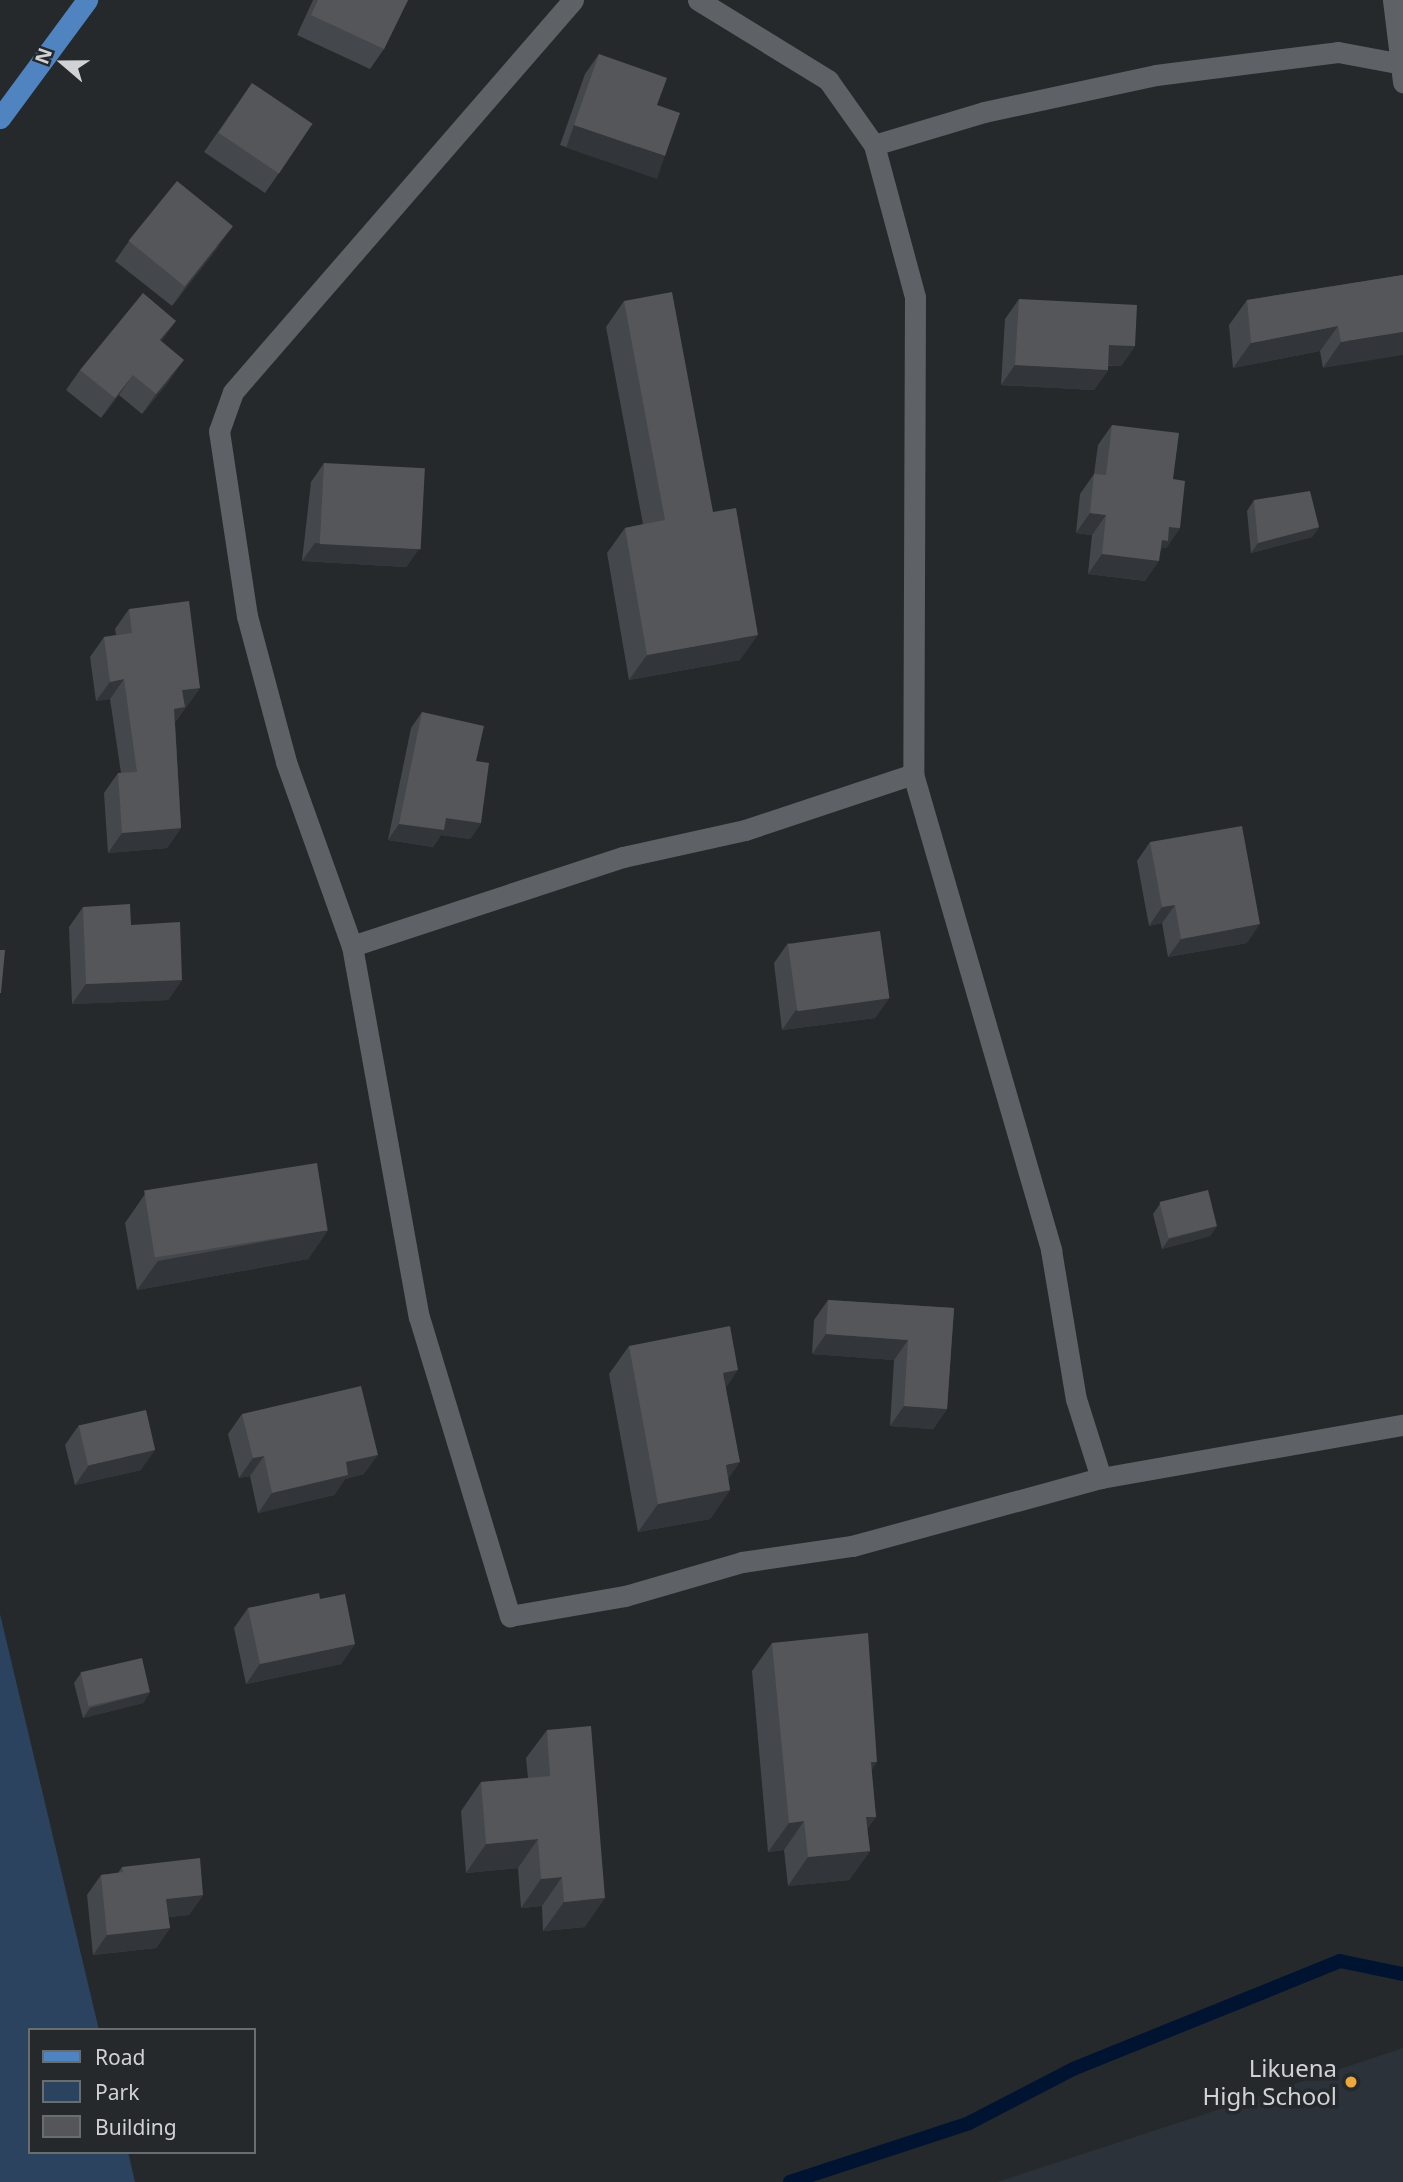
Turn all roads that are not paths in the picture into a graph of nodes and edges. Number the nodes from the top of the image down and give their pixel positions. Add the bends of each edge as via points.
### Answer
1 (86, 0) edge
2 (573, 0) edge
3 (698, 0) edge
4 (1393, 0) edge
5 (1400, 73) edge
6 (0, 118) edge
7 (874, 145) junction
8 (913, 774) junction
9 (352, 946) junction
10 (1403, 1425) edge
11 (1101, 1478) junction

1 - 6 main road
2 - 9 street via 233,392 219,431 247,617 286,762
3 - 7 street via 828,80
4 - 5 street
5 - 7 street via 1338,52 1156,75 984,112
7 - 8 street via 915,297
8 - 9 street via 745,830 623,857
8 - 11 street via 1051,1250 1076,1399
9 - 11 street via 419,1317 510,1616 625,1596 742,1562 852,1546
10 - 11 street

